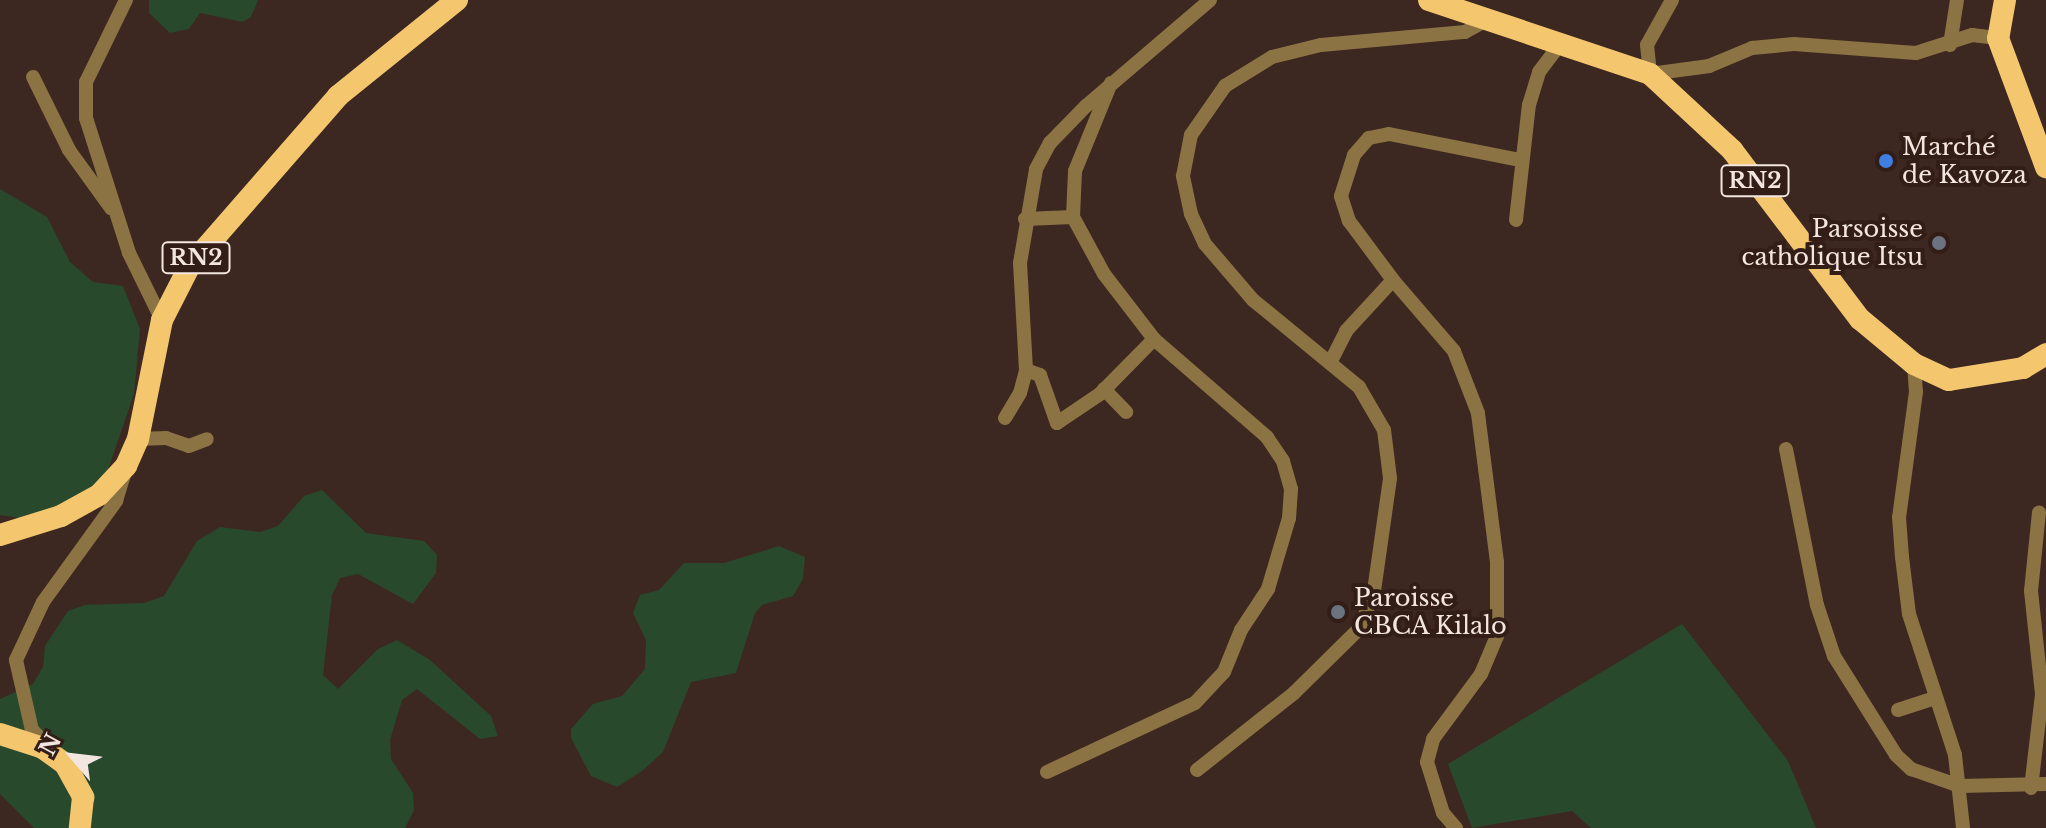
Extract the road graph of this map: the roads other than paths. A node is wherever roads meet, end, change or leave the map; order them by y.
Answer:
1 (126, 0) edge
2 (457, 0) edge
3 (1210, 0) edge
4 (1429, 0) edge
5 (1672, 0) edge
6 (1957, 0) edge
7 (2005, 0) edge
8 (1461, 5) edge
9 (1487, 20) junction
10 (1998, 38) junction
11 (1559, 45) junction
12 (1950, 45) junction
13 (1650, 74) junction
14 (33, 77) dead end
15 (1111, 83) junction
16 (1520, 160) junction
17 (2046, 167) edge
18 (114, 211) junction
19 (1073, 217) junction
20 (1025, 219) junction
21 (1516, 220) dead end
22 (1393, 280) junction
23 (162, 320) junction
24 (1154, 339) junction
25 (2046, 354) edge
26 (1331, 361) junction
27 (1914, 364) junction
28 (1026, 370) junction
29 (1104, 389) junction
30 (1126, 412) dead end
31 (1005, 418) dead end
32 (138, 439) junction
33 (207, 439) dead end
34 (1786, 449) dead end
35 (126, 466) junction
36 (2039, 512) dead end
37 (0, 535) edge
38 (1934, 698) junction
39 (1898, 710) dead end
40 (0, 734) edge
41 (65, 764) junction
42 (1197, 770) dead end
43 (1047, 772) dead end
44 (2046, 784) edge
45 (1960, 786) junction
46 (2031, 788) junction
47 (80, 828) edge
48 (1456, 828) edge
49 (1963, 828) edge

1 - 18 street
2 - 23 highway, RN2
3 - 15 street
4 - 8 highway, RN2
5 - 13 street
6 - 12 street
7 - 10 highway
8 - 9 highway, RN2
9 - 11 highway, RN2
9 - 26 street
10 - 12 street
10 - 17 highway
11 - 13 highway, RN2
11 - 16 street
12 - 13 street
13 - 27 highway, RN2
14 - 18 street
15 - 19 street
15 - 20 street
16 - 21 street
16 - 22 street
18 - 23 street
19 - 20 street
19 - 24 street
20 - 28 street
22 - 26 street
22 - 48 street
23 - 32 highway, RN2
24 - 29 street
24 - 43 street
25 - 27 highway, RN2
26 - 42 street
27 - 38 street
28 - 29 street
28 - 31 street
29 - 30 street
32 - 33 street
32 - 35 highway, RN2
34 - 45 street
35 - 37 highway, RN2
35 - 41 street
36 - 46 street
38 - 39 street
38 - 45 street
40 - 41 highway
41 - 47 highway
44 - 46 street
45 - 46 street
45 - 49 street

